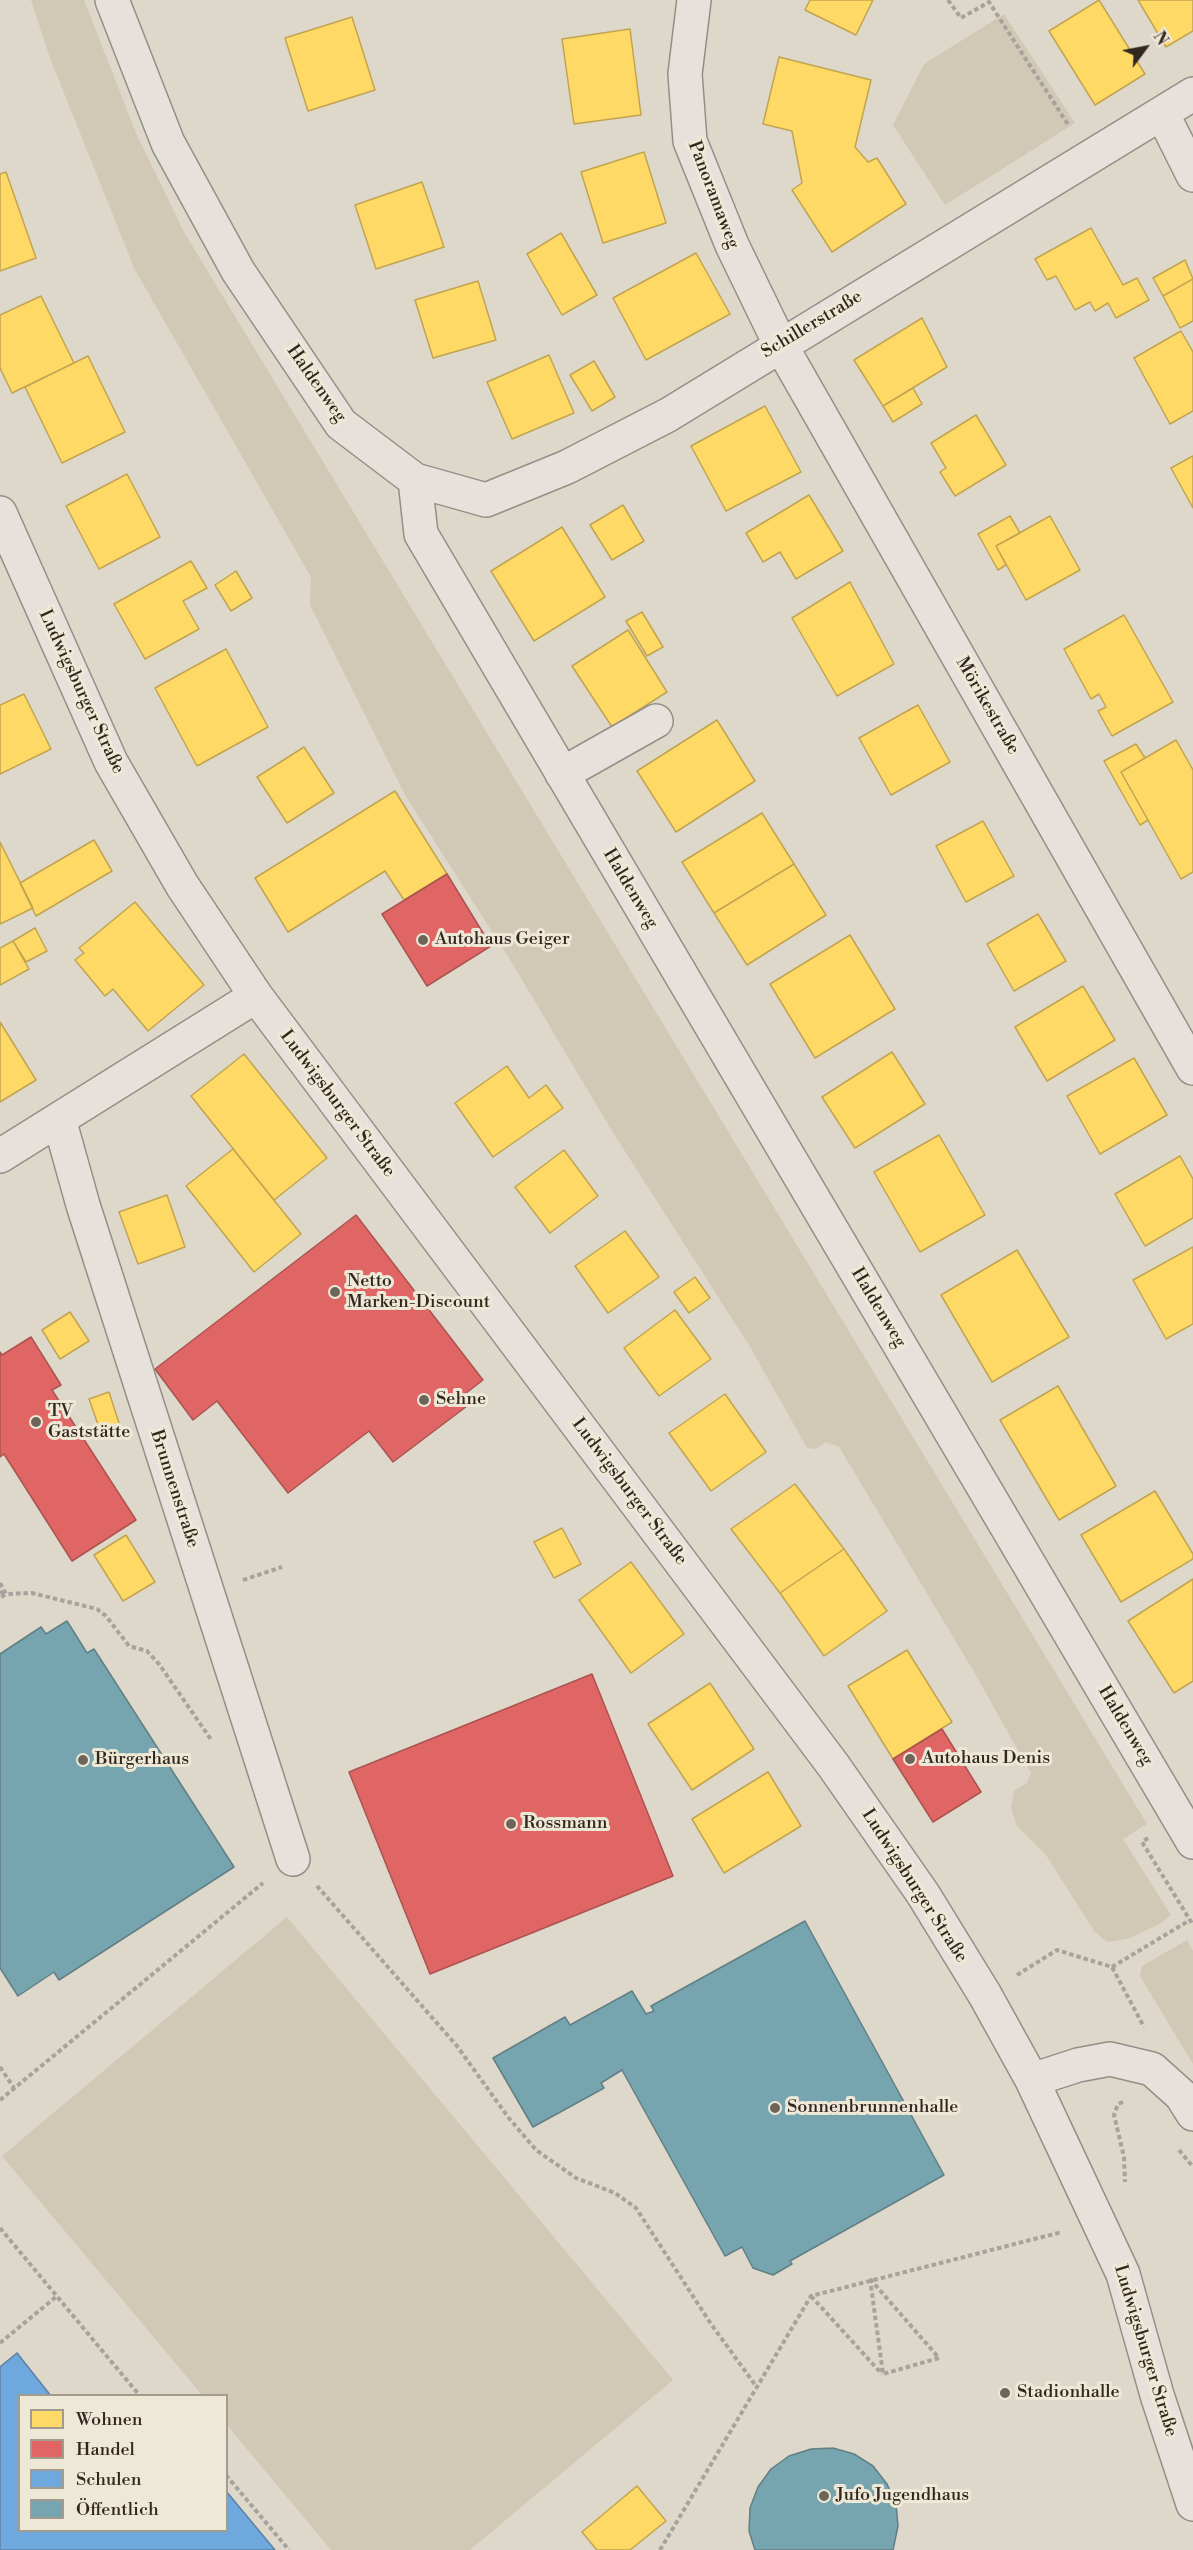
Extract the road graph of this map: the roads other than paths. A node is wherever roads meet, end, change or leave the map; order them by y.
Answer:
1 (112, 0) edge
2 (694, 0) edge
3 (1193, 94) edge
4 (1162, 113) junction
5 (1193, 175) edge
6 (780, 344) junction
7 (415, 480) junction
8 (0, 513) edge
9 (656, 721) dead end
10 (562, 774) junction
11 (256, 996) junction
12 (1193, 1068) edge
13 (59, 1119) junction
14 (0, 1156) edge
15 (1193, 1842) edge
16 (293, 1859) road end
17 (1032, 2080) junction
18 (1193, 2114) edge
19 (1193, 2504) edge

1 - 7 street, Haldenweg
2 - 6 street, Panoramaweg
3 - 4 street, Schillerstraße
4 - 5 street
4 - 6 street, Schillerstraße
6 - 7 street, Schillerstraße
6 - 12 street, Mörikestraße
7 - 10 street, Haldenweg
8 - 11 street, Ludwigsburger Straße
9 - 10 street
10 - 15 street, Haldenweg
11 - 13 street
11 - 17 street, Ludwigsburger Straße
13 - 14 street
13 - 16 street, Brunnenstraße
17 - 18 street
17 - 19 street, Ludwigsburger Straße

